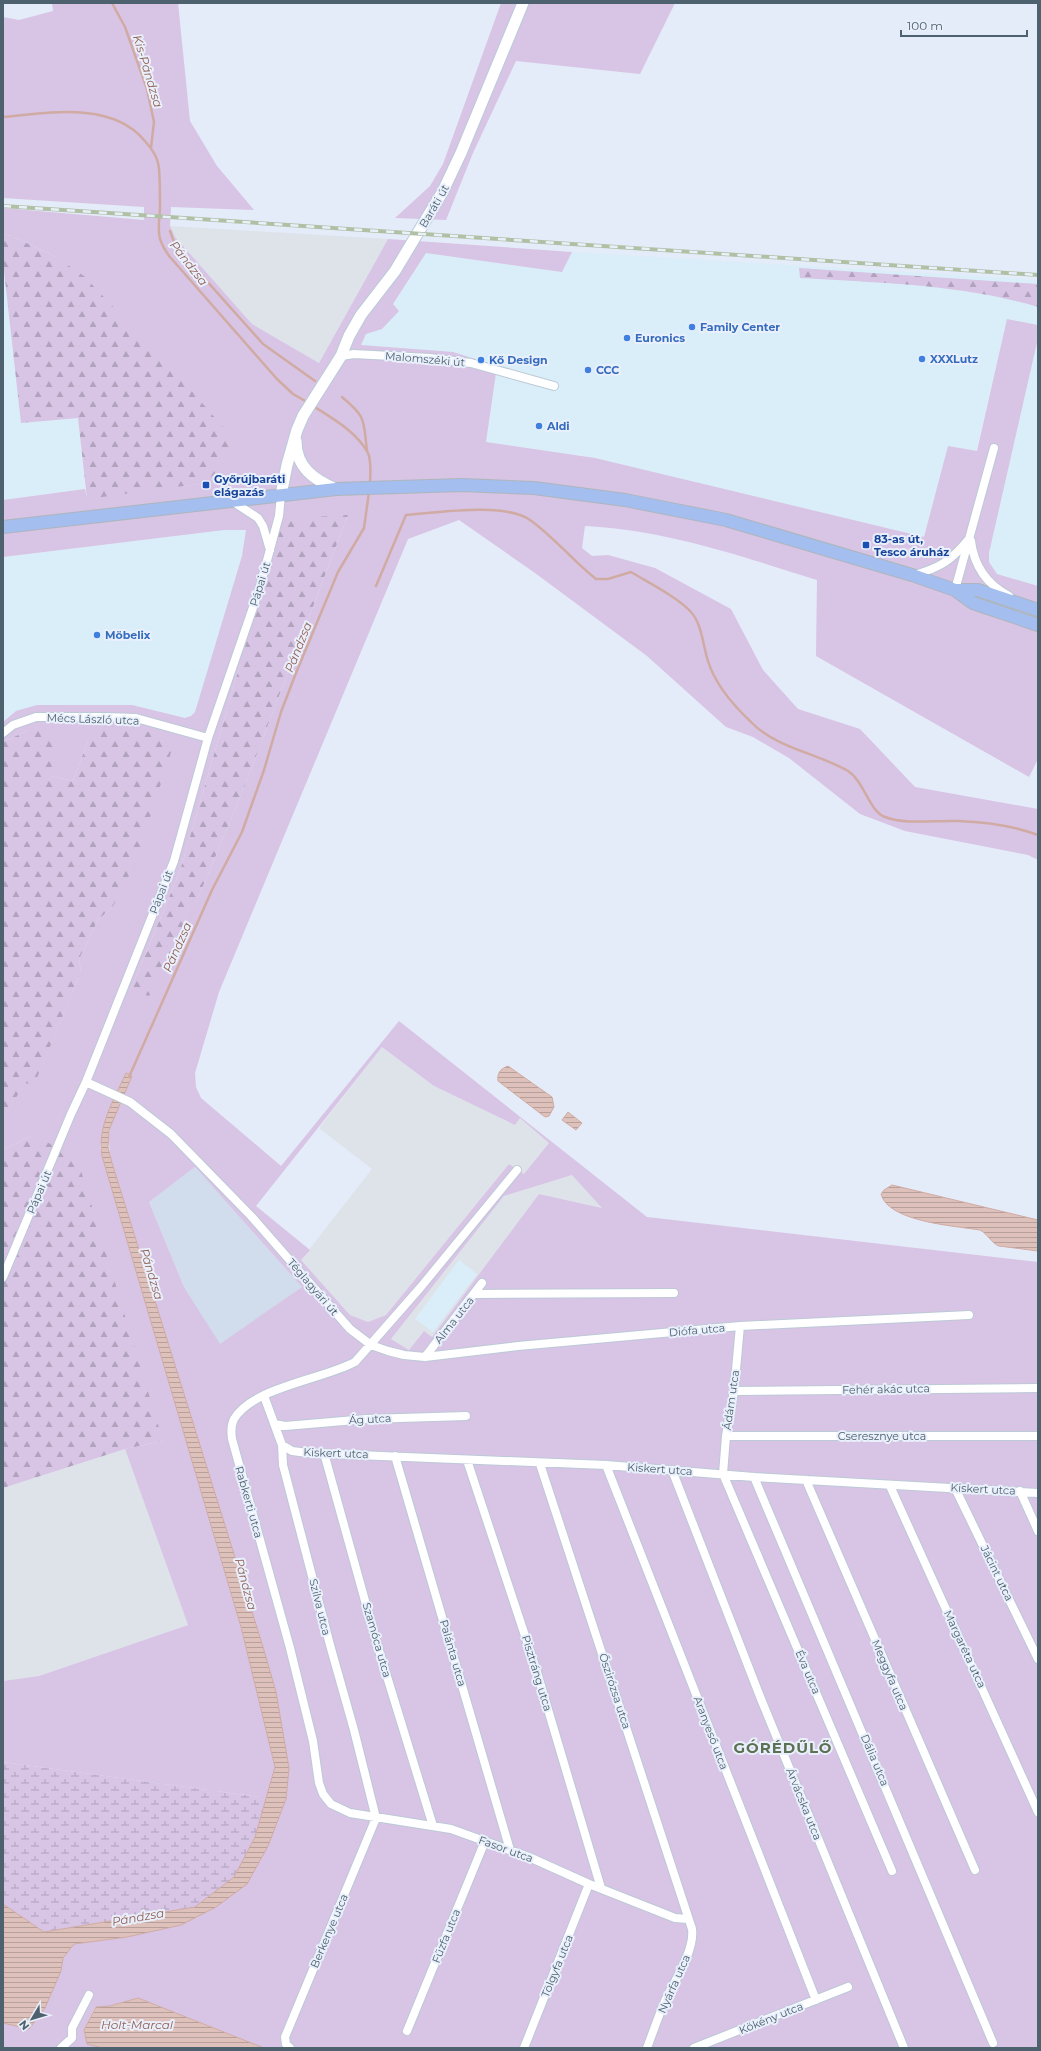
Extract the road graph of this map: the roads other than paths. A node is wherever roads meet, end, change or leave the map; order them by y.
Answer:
1 (523, 3) edge
2 (341, 356) junction
3 (554, 386) dead end
4 (297, 430) junction
5 (994, 448) dead end
6 (339, 489) junction
7 (281, 494) junction
8 (232, 501) junction
9 (3, 527) edge
10 (971, 536) junction
11 (270, 550) junction
12 (912, 575) junction
13 (955, 590) junction
14 (1035, 609) edge
15 (1038, 624) edge
16 (3, 733) edge
17 (208, 738) junction
18 (86, 1082) junction
19 (517, 1170) dead end
20 (3, 1277) edge
21 (482, 1283) dead end
22 (674, 1293) dead end
23 (474, 1294) junction
24 (969, 1315) dead end
25 (740, 1326) junction
26 (371, 1345) junction
27 (425, 1357) junction
28 (1038, 1388) edge
29 (734, 1391) junction
30 (264, 1396) junction
31 (466, 1416) dead end
32 (275, 1424) junction
33 (726, 1436) junction
34 (1038, 1436) edge
35 (282, 1446) junction
36 (324, 1453) junction
37 (396, 1456) junction
38 (467, 1460) junction
39 (540, 1464) junction
40 (606, 1465) junction
41 (672, 1470) junction
42 (723, 1474) junction
43 (754, 1477) junction
44 (806, 1480) junction
45 (890, 1486) junction
46 (955, 1488) junction
47 (1020, 1491) junction
48 (1038, 1493) edge
49 (1038, 1531) edge
50 (1038, 1659) edge
51 (323, 1794) joint
52 (1038, 1812) edge
53 (376, 1818) junction
54 (433, 1826) junction
55 (485, 1841) junction
56 (510, 1850) junction
57 (975, 1870) dead end
58 (892, 1871) dead end
59 (589, 1884) junction
60 (601, 1888) junction
61 (688, 1919) junction
62 (848, 1987) dead end
63 (89, 1995) dead end
64 (816, 2000) junction
65 (407, 2031) dead end
66 (72, 2038) junction
67 (993, 2043) dead end
68 (288, 2046) edge
69 (61, 2048) edge
70 (72, 2048) edge
71 (524, 2048) edge
72 (647, 2048) edge
73 (694, 2048) edge
74 (904, 2048) edge

1 - 2 street, Baráti út
2 - 3 street, Malomszéki út
2 - 4 street, Baráti út
4 - 6 street
4 - 7 street
5 - 10 street
6 - 7 main road
6 - 12 main road
7 - 8 main road
7 - 11 street, Pápai út
8 - 9 main road
8 - 11 street
10 - 12 street
10 - 13 street
10 - 14 street
11 - 17 street, Pápai út
12 - 13 main road
13 - 14 main road
13 - 15 main road
16 - 17 street, Mécs László utca
17 - 18 street, Pápai út
18 - 20 street, Pápai út
18 - 26 street, Téglagyári út
19 - 26 street
21 - 23 street, Alma utca
22 - 23 street
23 - 27 street, Alma utca
24 - 25 street, Diófa utca
25 - 27 street, Diófa utca
25 - 29 street, Ádám utca
26 - 27 street
26 - 30 street, Rabkerti utca
28 - 29 street, Fehér akác utca
29 - 33 street, Ádám utca
30 - 32 street, Szilva utca
30 - 51 street, Rabkerti utca
31 - 32 street, Ág utca
32 - 35 street, Szilva utca
33 - 34 street, Cseresznye utca
33 - 42 street, Ádám utca
35 - 36 street, Kiskert utca
35 - 53 street, Szilva utca
36 - 37 street, Kiskert utca
36 - 54 street, Szamóca utca
37 - 38 street, Kiskert utca
37 - 56 street, Palánta utca
38 - 39 street, Kiskert utca
38 - 60 street, Pisztráng utca
39 - 40 street, Kiskert utca
39 - 61 street, Őszirózsa utca
40 - 41 street, Kiskert utca
40 - 64 street, Aranyeső utca
41 - 42 street, Kiskert utca
41 - 74 street, Árvácska utca
42 - 43 street, Kiskert utca
42 - 58 street, Éva utca
43 - 44 street, Kiskert utca
43 - 67 street, Dália utca
44 - 45 street, Kiskert utca
44 - 57 street, Meggyfa utca
45 - 46 street, Kiskert utca
45 - 52 street, Margaréta utca
46 - 47 street, Kiskert utca
46 - 50 street, Jácint utca
47 - 48 street, Kiskert utca
47 - 49 street
51 - 53 street, Fasor utca
53 - 54 street, Fasor utca
53 - 68 street, Berkenye utca
54 - 55 street, Fasor utca
55 - 56 street, Fasor utca
55 - 65 street, Fűzfa utca
56 - 59 street, Fasor utca
59 - 60 street, Fasor utca
59 - 71 street, Tölgyfa utca
60 - 61 street, Fasor utca
61 - 72 street, Nyárfa utca
62 - 64 street, Kökény utca
63 - 66 street
64 - 73 street, Kökény utca
66 - 69 street
66 - 70 street

